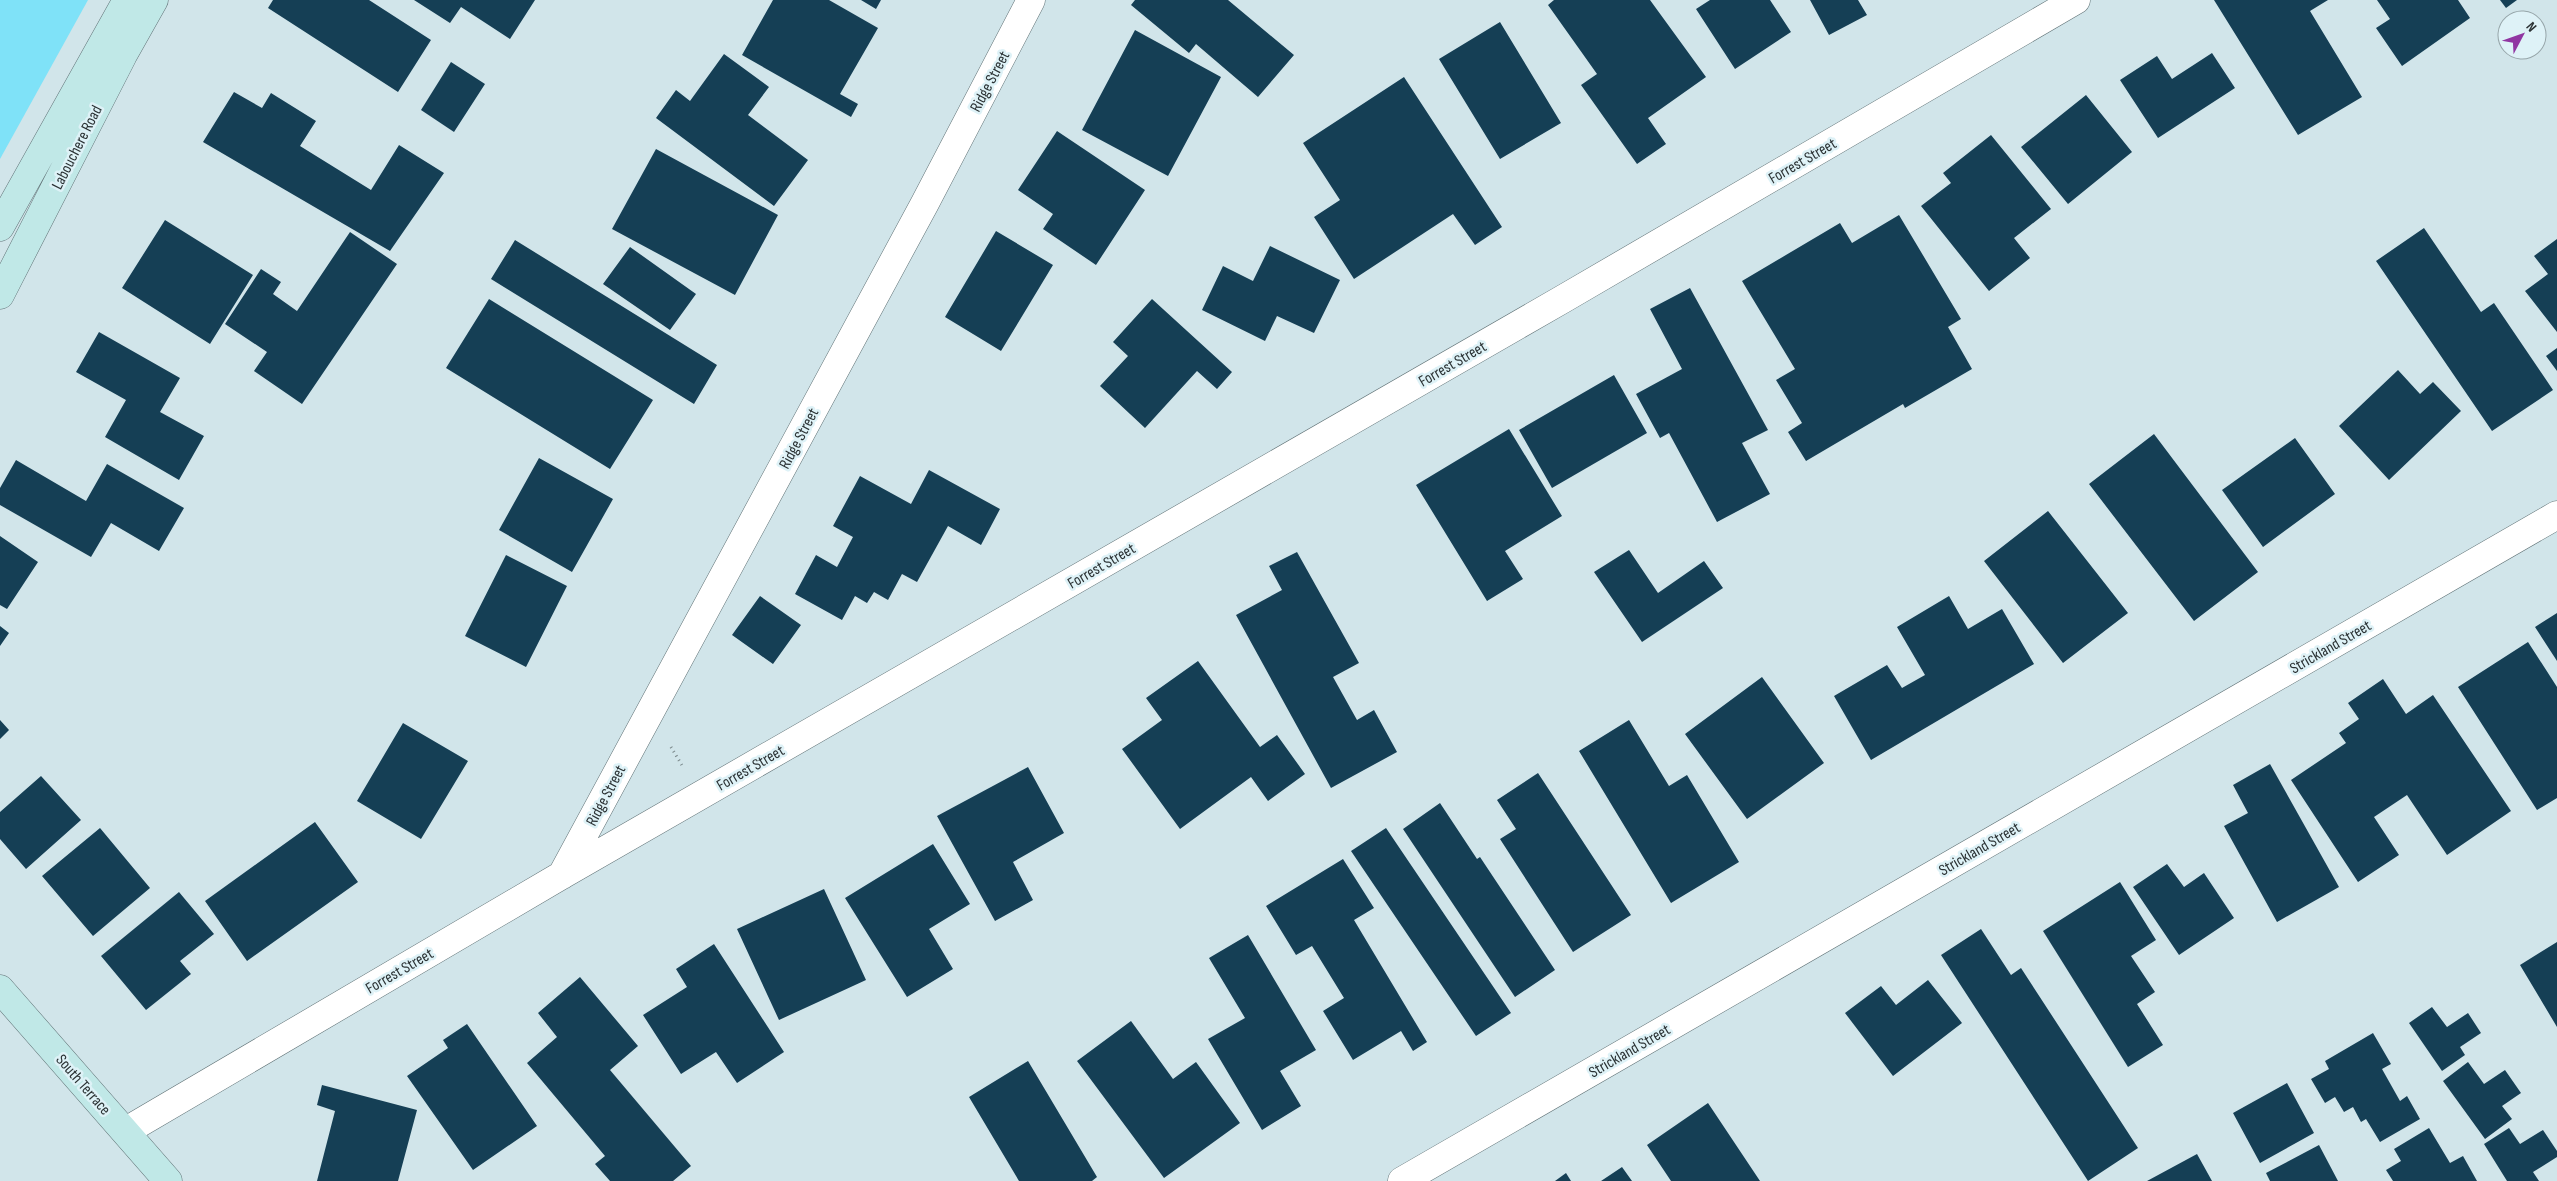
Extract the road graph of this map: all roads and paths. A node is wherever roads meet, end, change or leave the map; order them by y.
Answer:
1 (127, 0) edge
2 (154, 0) edge
3 (1031, 0) edge
4 (2076, 0) edge
5 (0, 227) edge
6 (0, 295) edge
7 (2557, 515) edge
8 (562, 875) junction
9 (0, 988) edge
10 (126, 1131) junction
11 (168, 1181) edge
12 (1402, 1181) edge

1 - 5 main road, Labouchere Road
2 - 6 main road, Labouchere Road
3 - 8 street, Ridge Street
4 - 8 street, Forrest Street
7 - 12 street, Strickland Street
8 - 10 street, Forrest Street
9 - 10 main road, South Terrace
10 - 11 main road, South Terrace

